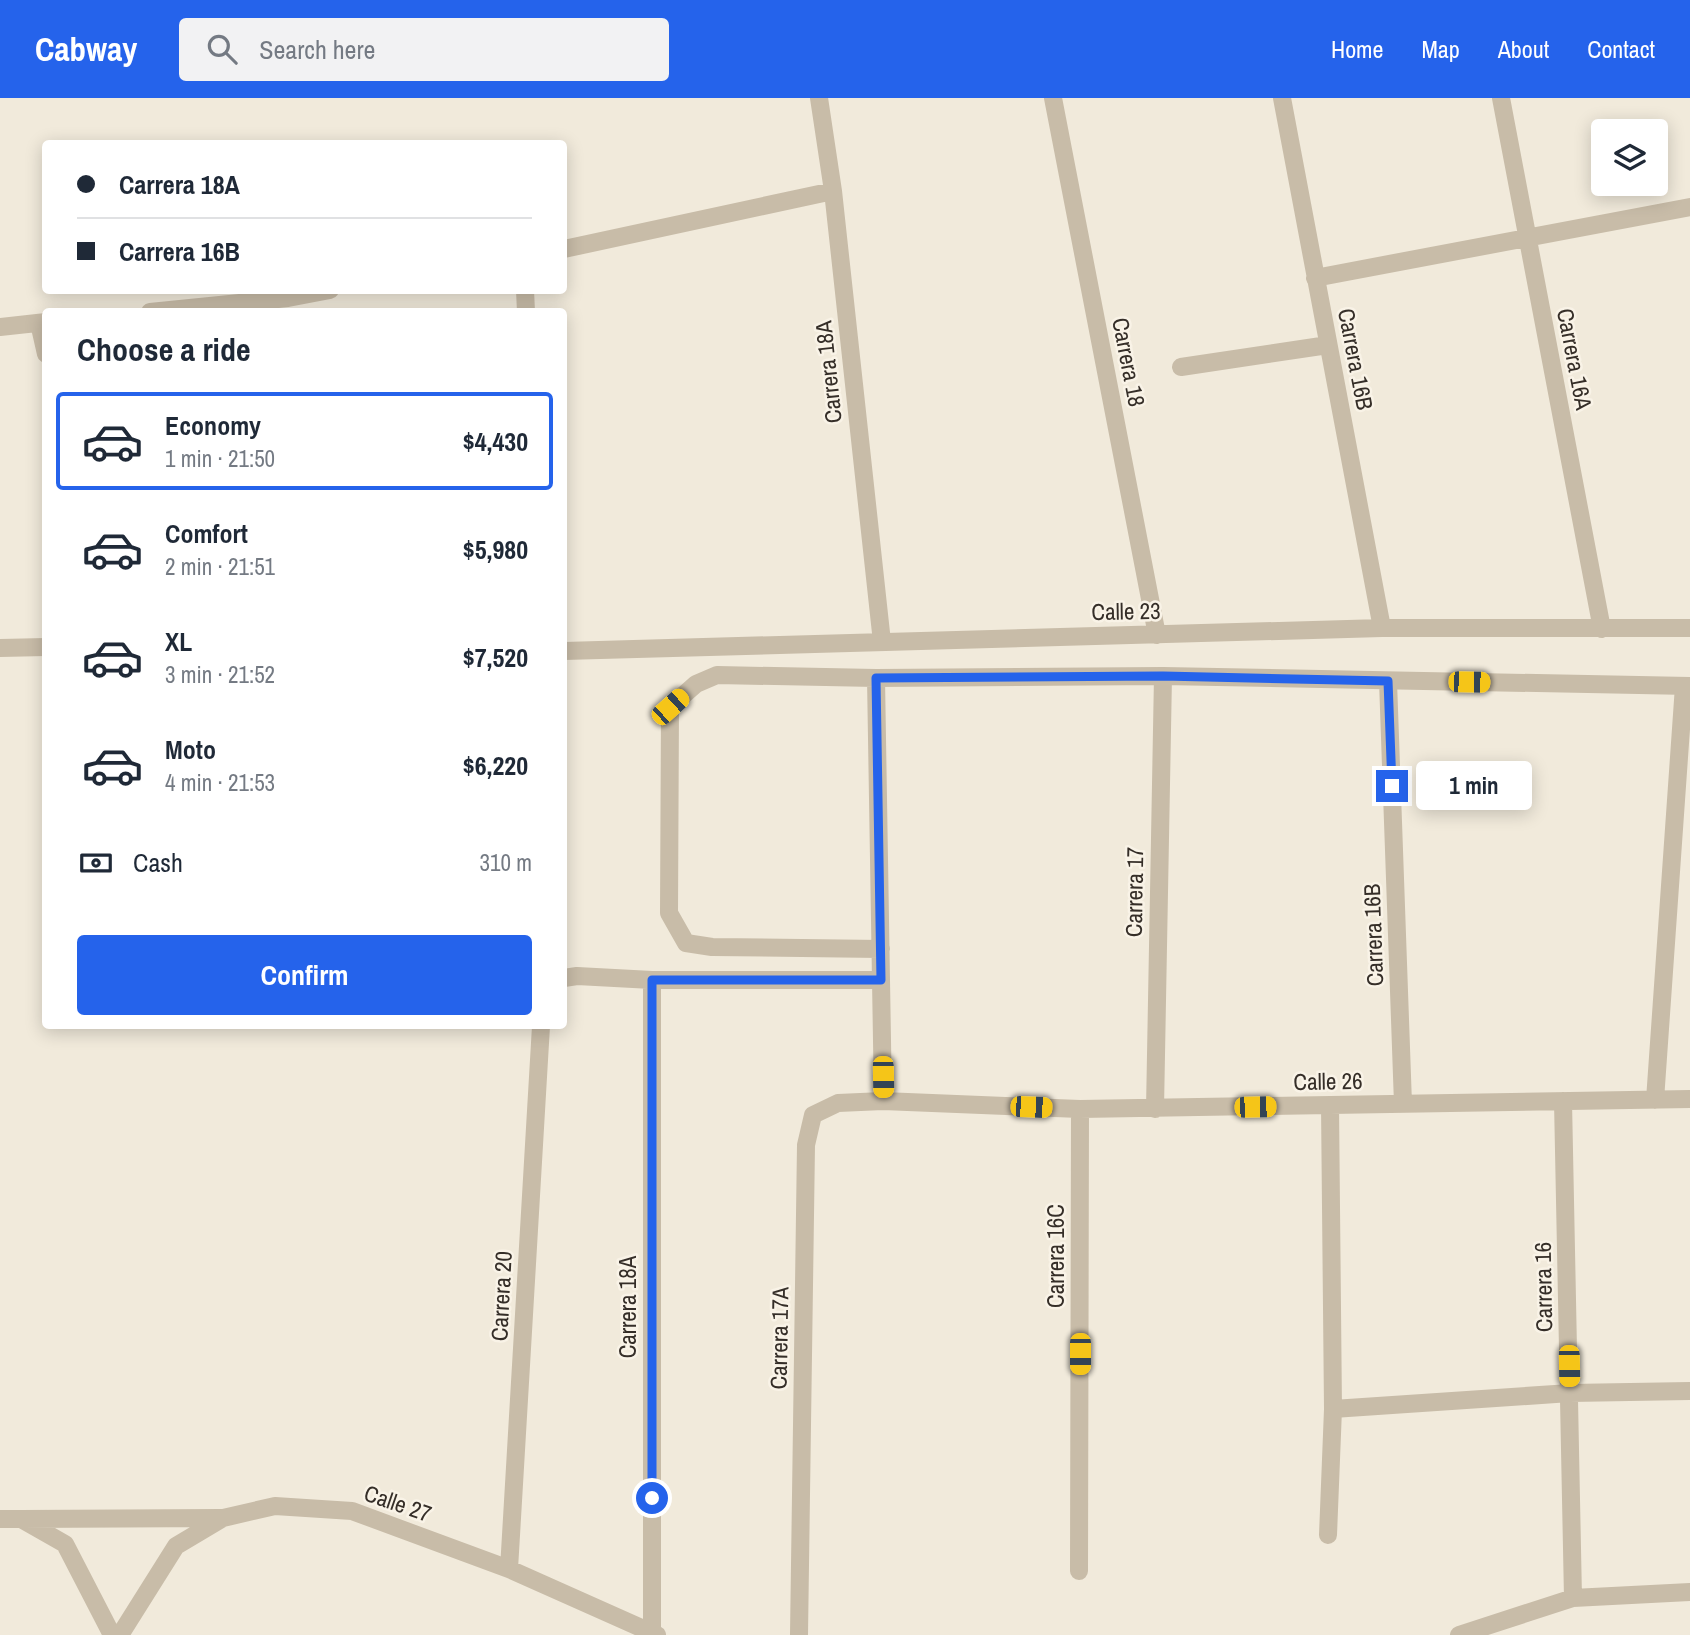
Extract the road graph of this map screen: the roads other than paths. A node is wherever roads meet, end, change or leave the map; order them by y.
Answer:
1 (819, 98) edge
2 (1053, 98) edge
3 (1282, 98) edge
4 (1501, 98) edge
5 (833, 191) junction
6 (1690, 207) edge
7 (1528, 238) junction
8 (567, 248) edge
9 (1315, 278) junction
10 (319, 294) edge
11 (290, 305) edge
12 (230, 308) edge
13 (42, 322) edge
14 (0, 327) edge
15 (1328, 345) junction
16 (1181, 367) dead end
17 (1381, 628) junction
18 (1690, 628) edge
19 (1602, 629) junction
20 (1157, 635) junction
21 (882, 642) junction
22 (42, 647) edge
23 (0, 648) edge
24 (567, 650) edge
25 (1163, 676) junction
26 (876, 678) junction
27 (1388, 681) junction
28 (1687, 686) edge
29 (881, 949) junction
30 (567, 977) edge
31 (652, 980) junction
32 (881, 980) junction
33 (541, 1029) edge
34 (1690, 1099) edge
35 (1655, 1100) junction
36 (883, 1101) junction
37 (1563, 1101) junction
38 (1403, 1104) junction
39 (1329, 1105) junction
40 (1155, 1109) junction
41 (1080, 1110) junction
42 (1690, 1391) edge
43 (1570, 1393) junction
44 (1333, 1409) junction
45 (223, 1518) junction
46 (0, 1519) edge
47 (22, 1519) junction
48 (1328, 1535) dead end
49 (509, 1569) junction
50 (1079, 1571) dead end
51 (1690, 1592) edge
52 (1573, 1598) junction
53 (654, 1634) edge
54 (112, 1635) edge
55 (120, 1635) edge
56 (799, 1635) edge
57 (1459, 1635) edge

1 - 5 street, Carrera 18A
2 - 20 street, Carrera 18
3 - 9 street, Carrera 16B
4 - 7 street, Carrera 16A
5 - 8 street
5 - 21 street, Carrera 18A
6 - 7 street
7 - 9 street
7 - 19 street, Carrera 16A
9 - 15 street, Carrera 16B
10 - 11 street
11 - 12 street
13 - 14 street
15 - 16 street
15 - 17 street, Carrera 16B
17 - 19 street, Calle 23
17 - 20 street, Calle 23
18 - 19 street, Calle 23
20 - 21 street, Calle 23
21 - 24 street, Calle 23
22 - 23 street
25 - 26 street
25 - 27 street
25 - 40 street, Carrera 17
26 - 29 street
26 - 29 street
27 - 28 street
27 - 38 street, Carrera 16B
28 - 35 street
29 - 32 street
30 - 31 street
31 - 32 street
31 - 53 street, Carrera 18A
32 - 36 street
33 - 49 street, Carrera 20
34 - 35 street, Calle 26
35 - 37 street, Calle 26
36 - 41 street, Calle 26
36 - 56 street, Carrera 17A
37 - 38 street, Calle 26
37 - 43 street, Carrera 16
38 - 39 street, Calle 26
39 - 40 street, Calle 26
39 - 44 street
40 - 41 street, Calle 26
41 - 50 street, Carrera 16C
42 - 43 street
43 - 44 street
43 - 52 street, Carrera 16
44 - 48 street
45 - 47 street
45 - 49 street, Calle 27
45 - 55 street, Calle 27
46 - 47 street
47 - 54 street
49 - 53 street, Calle 27
51 - 52 street
52 - 57 street

